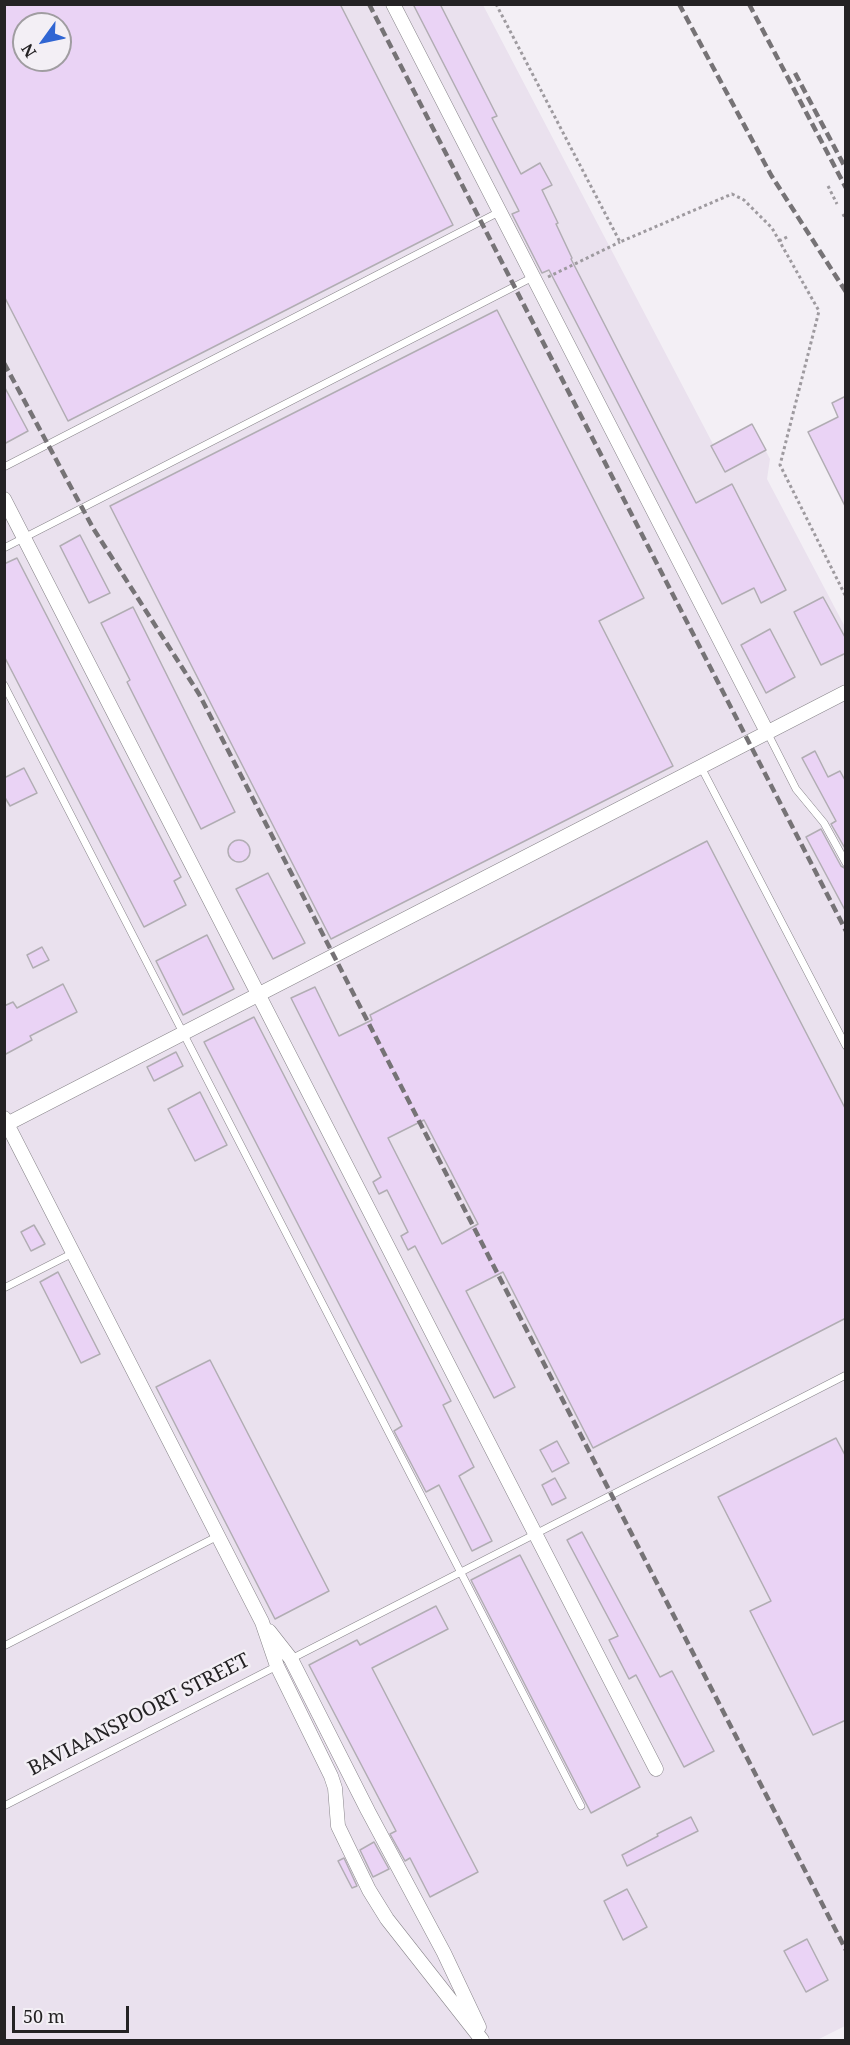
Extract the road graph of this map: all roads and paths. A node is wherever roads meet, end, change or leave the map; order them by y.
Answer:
1 (393, 4) edge
2 (496, 4) edge
3 (828, 186) dead end
4 (837, 204) dead end
5 (499, 212) junction
6 (843, 214) dead end
7 (846, 220) edge
8 (789, 236) dead end
9 (779, 241) junction
10 (620, 242) junction
11 (534, 280) junction
12 (4, 467) edge
13 (4, 499) edge
14 (24, 538) junction
15 (4, 548) edge
16 (846, 597) edge
17 (4, 685) edge
18 (846, 692) edge
19 (767, 732) junction
20 (701, 767) junction
21 (846, 863) edge
22 (260, 995) junction
23 (185, 1034) junction
24 (846, 1046) edge
25 (5, 1122) edge
26 (73, 1253) junction
27 (4, 1288) edge
28 (846, 1375) edge
29 (535, 1534) junction
30 (218, 1536) junction
31 (461, 1572) junction
32 (262, 1622) junction
33 (4, 1646) edge
34 (291, 1659) junction
35 (277, 1666) junction
36 (656, 1769) dead end
37 (4, 1806) edge
38 (581, 1806) dead end
39 (484, 2040) edge

1 - 5 street
2 - 10 path
3 - 4 path
5 - 11 street
5 - 12 lane
6 - 7 path
8 - 9 path
9 - 10 path
9 - 16 path
10 - 11 path
11 - 14 lane
11 - 19 street
13 - 14 street
14 - 15 lane
14 - 22 street
17 - 23 lane
18 - 19 street
19 - 20 street
19 - 21 lane
20 - 22 street
20 - 24 lane
22 - 23 street
22 - 29 street
23 - 25 street
23 - 31 lane
25 - 26 street
26 - 27 lane
26 - 30 street
28 - 29 lane
29 - 31 lane
29 - 36 street
30 - 32 street
30 - 33 lane
31 - 34 lane
31 - 38 lane
32 - 34 street
32 - 35 street
34 - 35 street, BAVIAANSPOORT STREET
34 - 39 street
35 - 37 lane, BAVIAANSPOORT STREET
35 - 39 street

